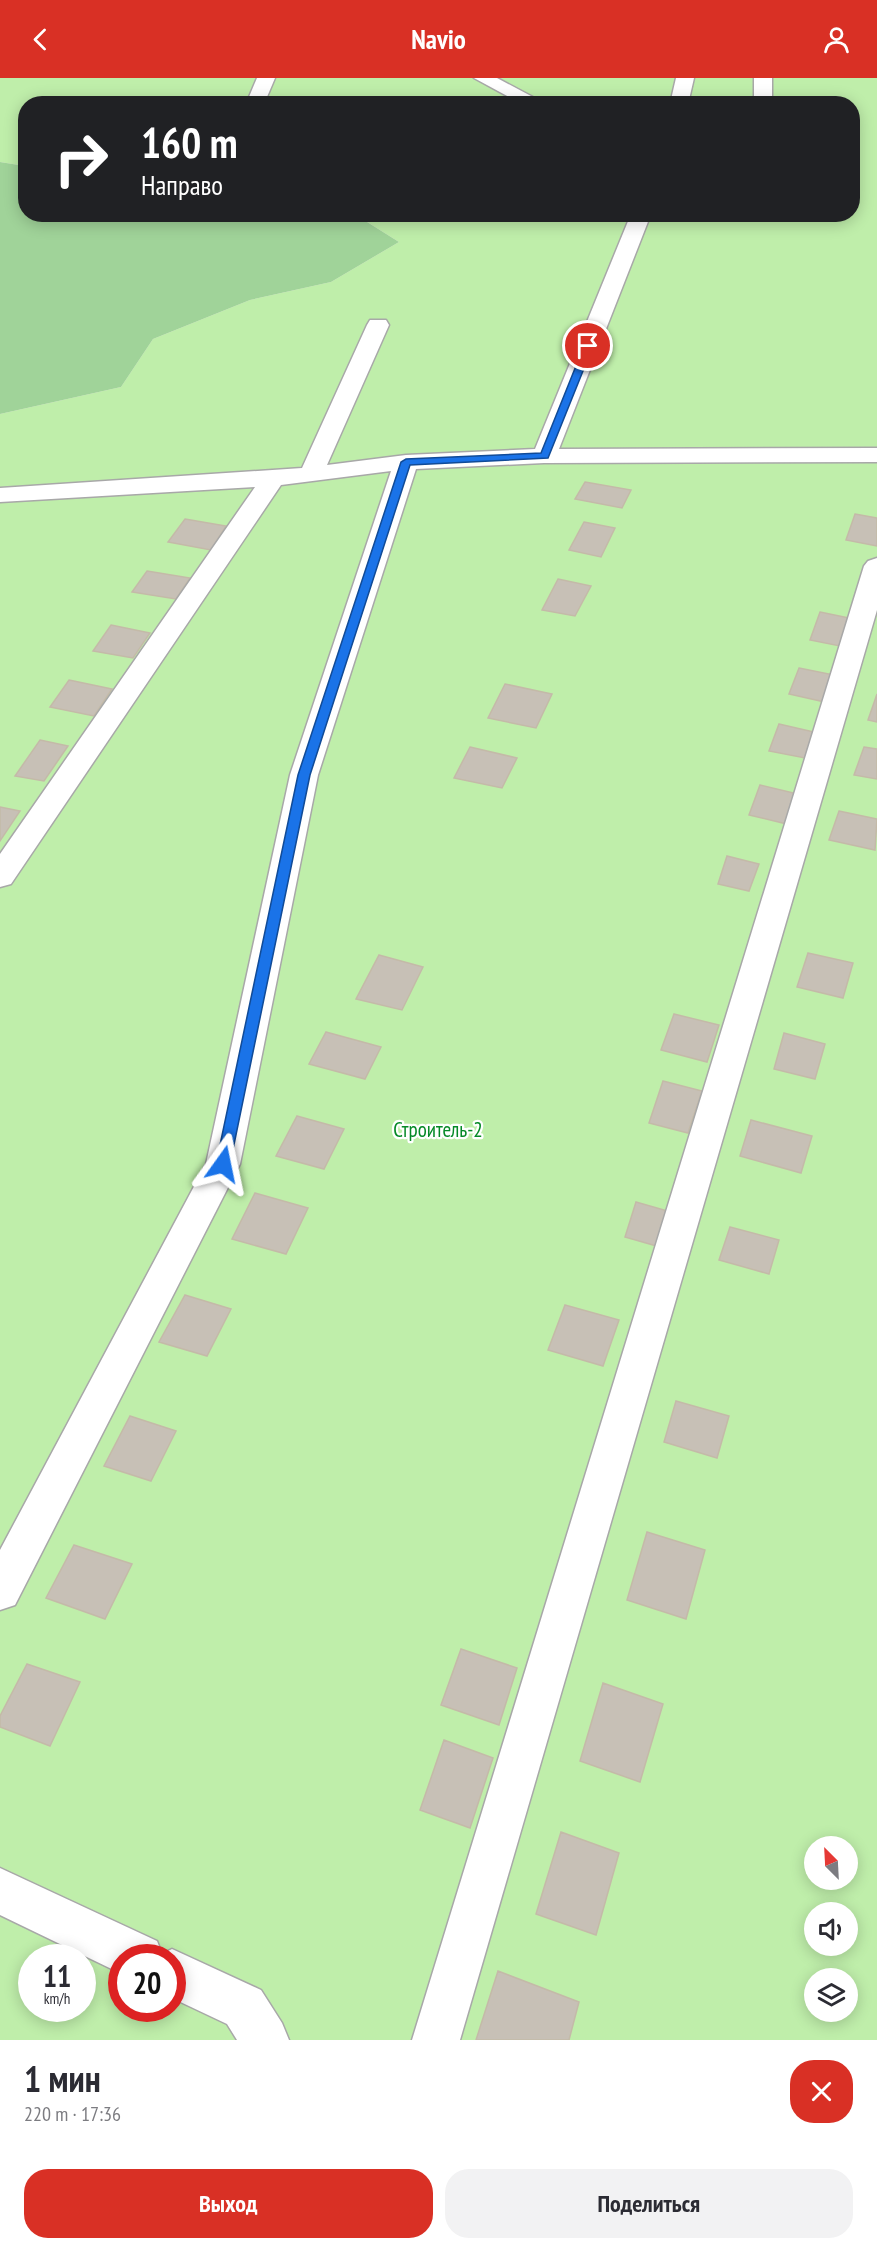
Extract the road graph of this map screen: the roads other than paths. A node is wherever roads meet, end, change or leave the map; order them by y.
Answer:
1 (266, 78) edge
2 (483, 78) edge
3 (685, 78) edge
4 (763, 78) edge
5 (258, 96) edge
6 (520, 96) edge
7 (680, 96) edge
8 (763, 96) edge
9 (638, 222) edge
10 (378, 326) dead end
11 (877, 455) edge
12 (544, 456) junction
13 (406, 462) junction
14 (311, 474) junction
15 (273, 479) junction
16 (0, 495) edge
17 (877, 566) edge
18 (0, 877) edge
19 (0, 1591) edge
20 (0, 1891) edge
21 (111, 1944) edge
22 (186, 1980) edge
23 (265, 2040) edge
24 (436, 2040) edge

1 - 5 lane
2 - 6 lane
3 - 7 lane
4 - 8 lane
9 - 12 lane
10 - 14 lane
11 - 12 lane
12 - 13 lane
13 - 14 lane
13 - 19 lane
14 - 15 lane
15 - 16 lane
15 - 18 lane
17 - 24 lane
20 - 21 lane
22 - 23 lane

